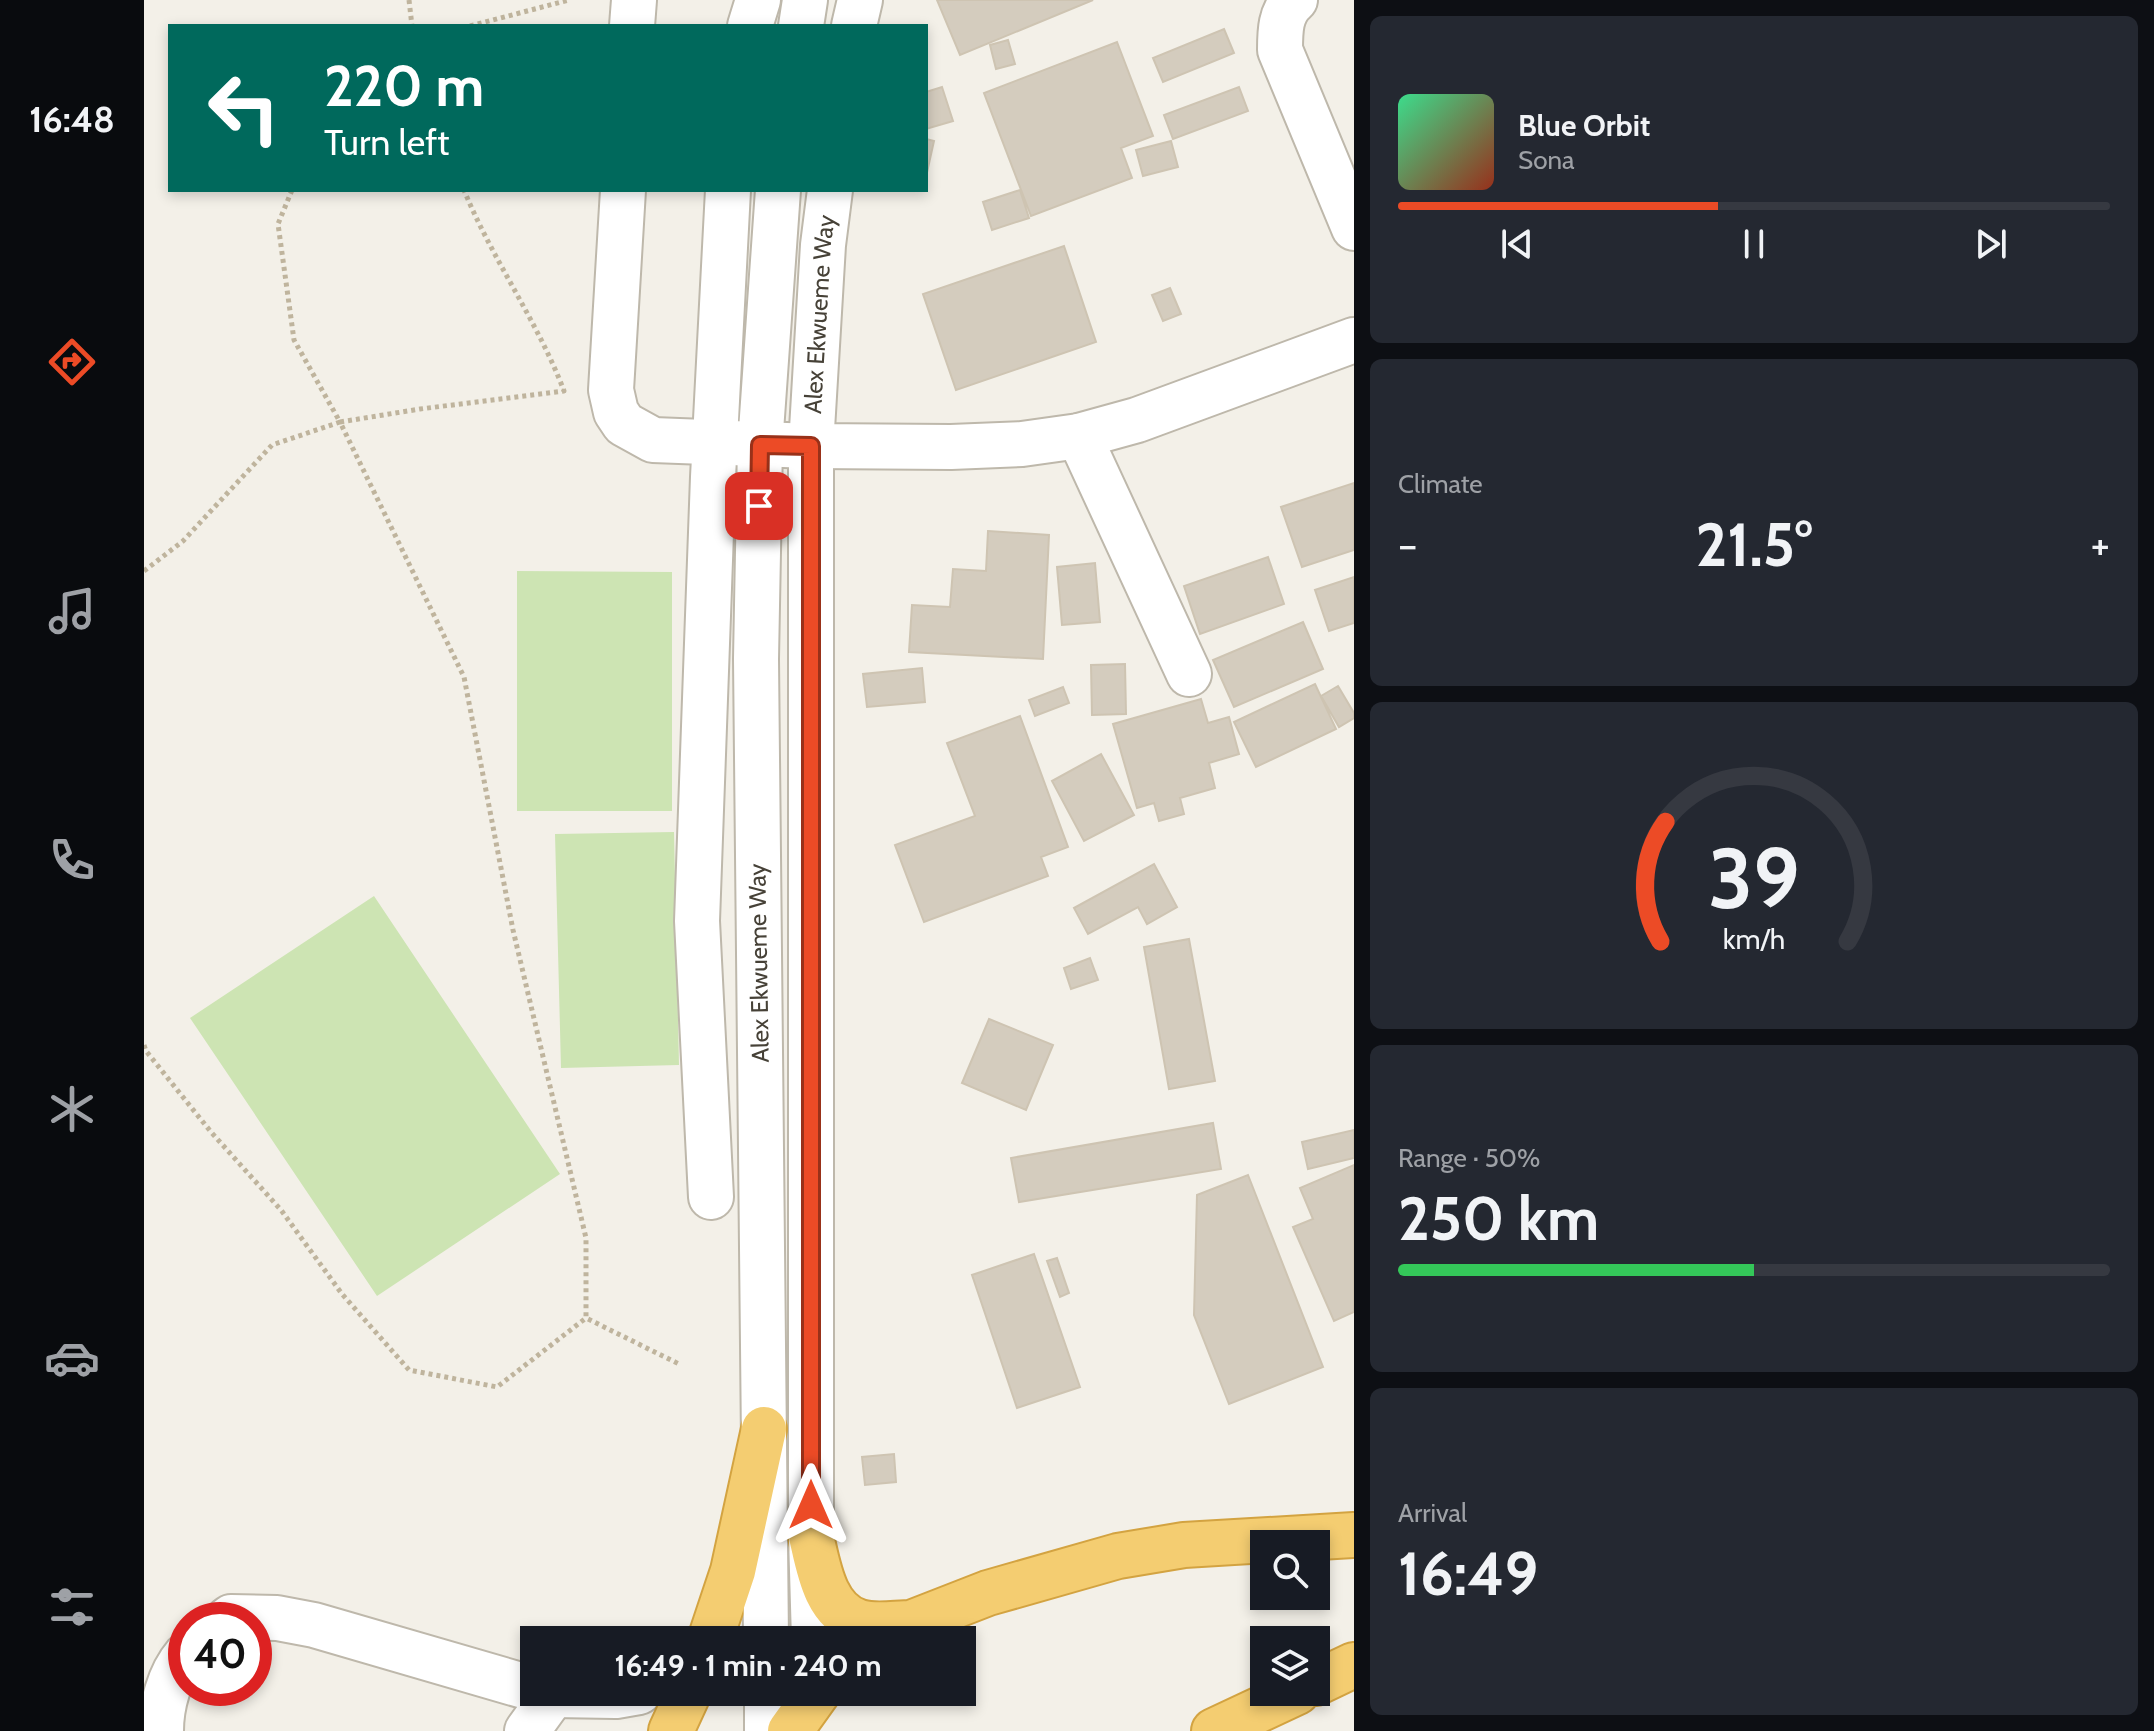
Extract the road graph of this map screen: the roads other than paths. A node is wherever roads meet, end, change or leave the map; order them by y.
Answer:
1 (634, 0) edge
2 (758, 0) edge
3 (805, 0) edge
4 (860, 0) edge
5 (1295, 0) edge
6 (632, 24) edge
7 (751, 24) edge
8 (801, 24) edge
9 (854, 24) edge
10 (623, 192) edge
11 (728, 192) edge
12 (778, 192) edge
13 (830, 192) edge
14 (1354, 228) edge
15 (1354, 340) edge
16 (1079, 436) junction
17 (714, 443) junction
18 (760, 445) junction
19 (811, 446) junction
20 (1189, 674) dead end
21 (711, 1197) dead end
22 (764, 1429) junction
23 (1354, 1535) edge
24 (811, 1536) junction
25 (272, 1618) edge
26 (715, 1626) edge
27 (766, 1626) edge
28 (814, 1626) edge
29 (876, 1626) edge
30 (909, 1626) edge
31 (1354, 1665) edge
32 (1330, 1676) edge
33 (520, 1685) edge
34 (168, 1691) edge
35 (537, 1706) edge
36 (767, 1706) edge
37 (813, 1706) edge
38 (1267, 1706) edge
39 (161, 1731) edge
40 (527, 1731) edge
41 (767, 1731) edge
42 (790, 1731) edge
43 (1214, 1731) edge

1 - 6 street
2 - 7 street
3 - 8 street
4 - 9 street
5 - 14 street
10 - 17 street
11 - 17 street
12 - 18 street, Alex Ekwueme Way
13 - 19 street, Alex Ekwueme Way
15 - 16 street
16 - 19 street
16 - 20 street
17 - 18 street
17 - 21 street
18 - 19 street
18 - 22 street, Alex Ekwueme Way
19 - 24 street, Alex Ekwueme Way
22 - 26 highway
22 - 27 street, Alex Ekwueme Way
23 - 30 highway
24 - 28 street, Alex Ekwueme Way
24 - 29 highway
25 - 33 street
31 - 32 highway
34 - 39 street
35 - 40 street
36 - 41 street
37 - 42 highway
38 - 43 highway

